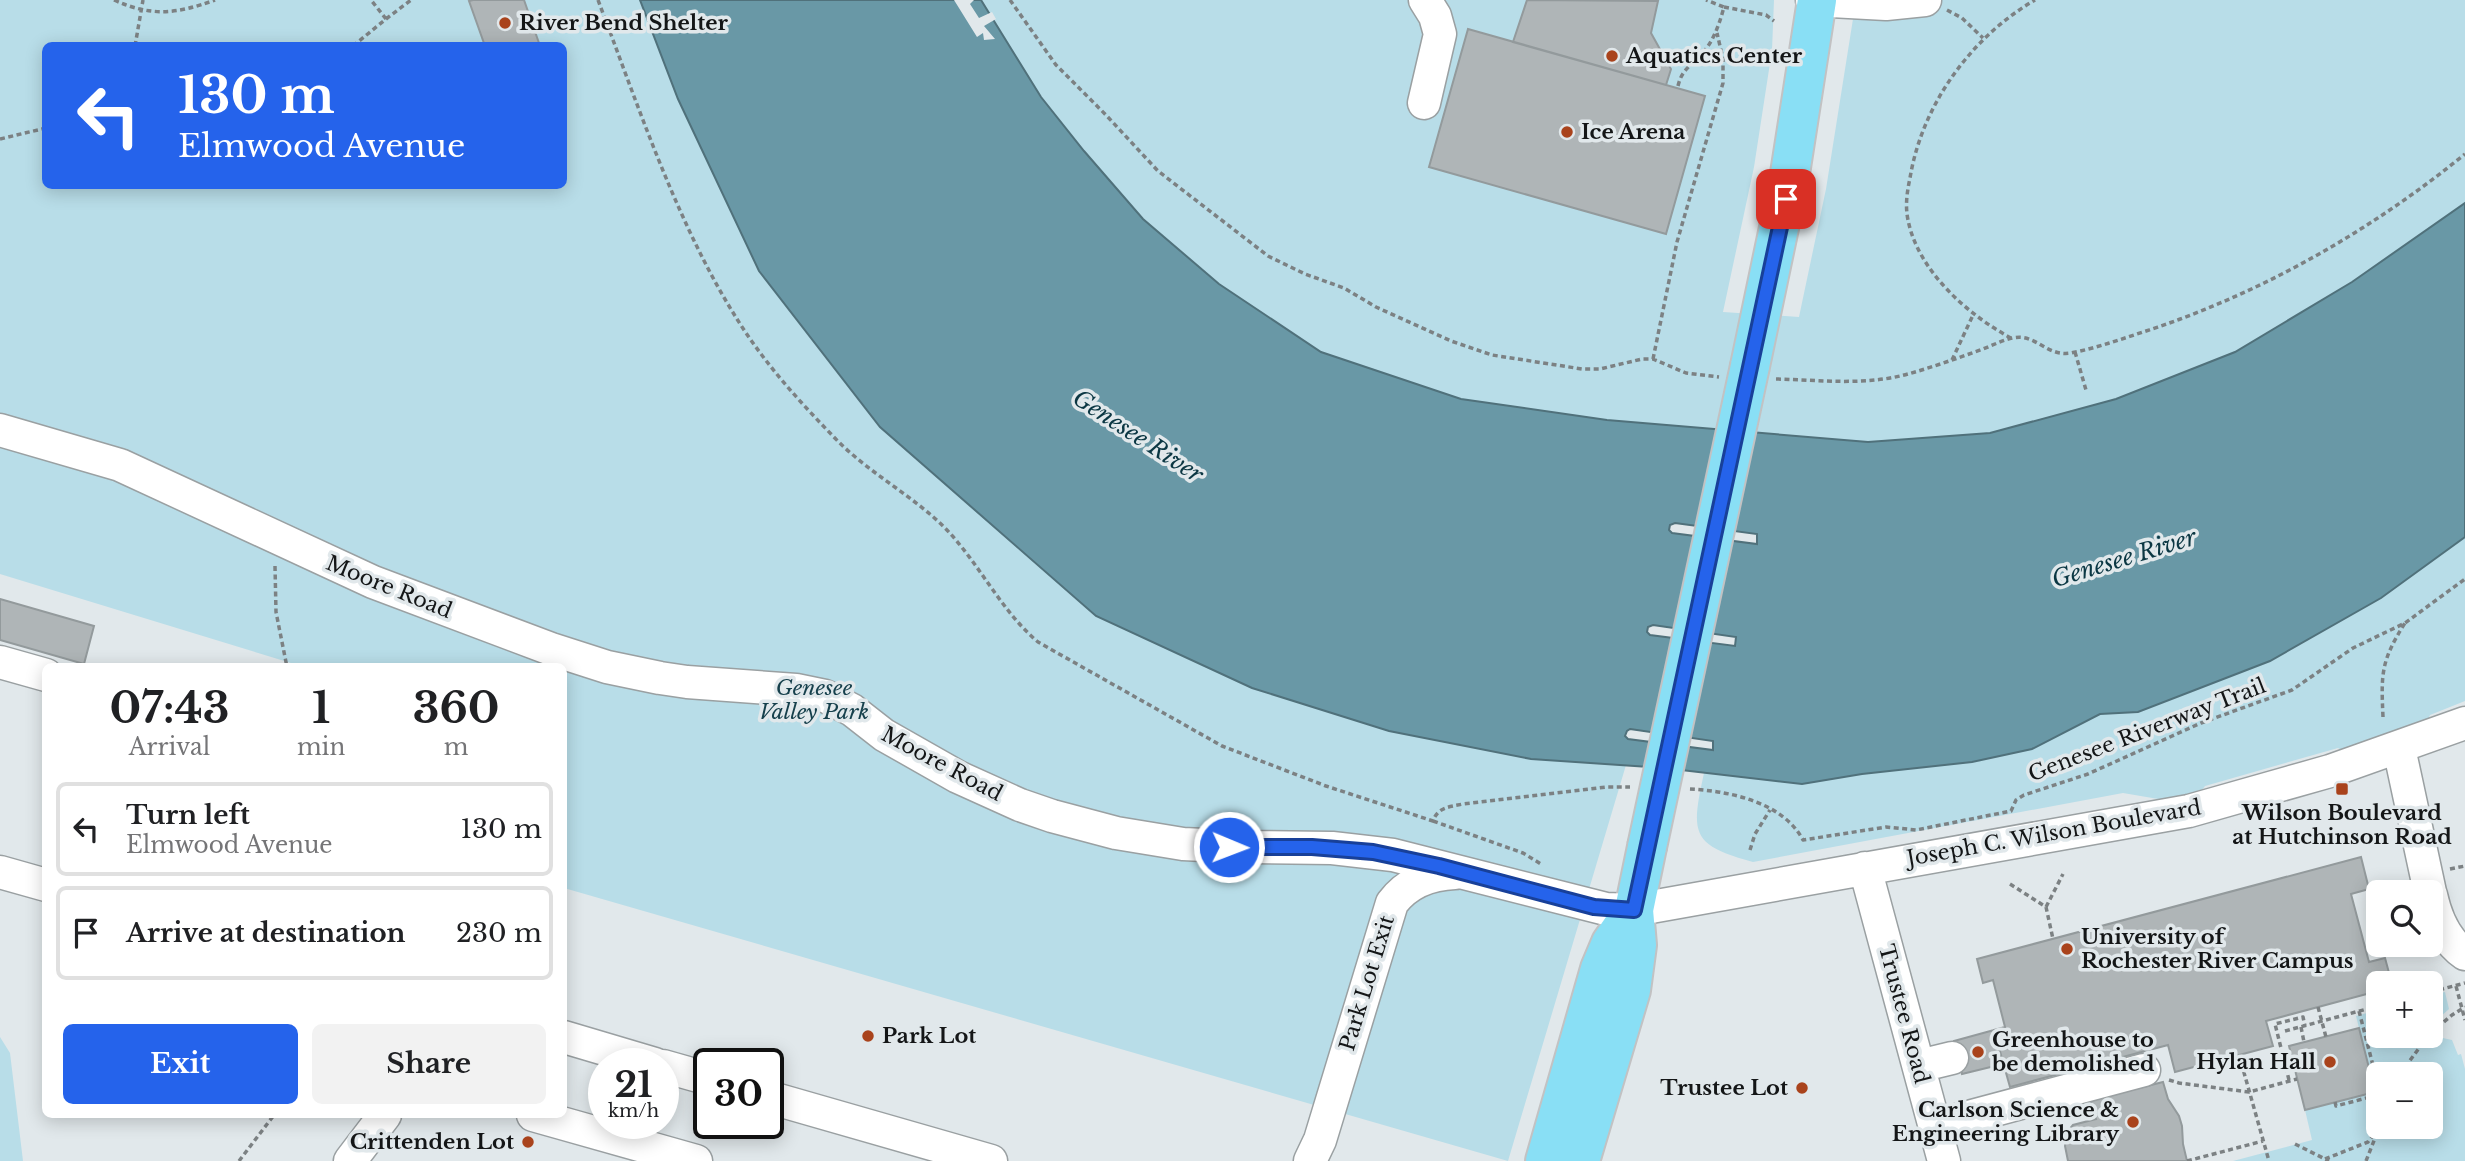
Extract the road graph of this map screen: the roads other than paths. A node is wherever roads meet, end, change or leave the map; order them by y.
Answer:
1 (1425, 0) edge
2 (1815, 0) edge
3 (1925, 0) edge
4 (1423, 103) dead end
5 (0, 430) edge
6 (0, 662) edge
7 (42, 673) edge
8 (2465, 723) edge
9 (2399, 748) junction
10 (1865, 868) junction
11 (0, 872) edge
12 (1463, 872) junction
13 (2427, 880) edge
14 (42, 884) edge
15 (1634, 910) junction
16 (2443, 929) edge
17 (2465, 954) edge
18 (567, 1038) edge
19 (601, 1048) edge
20 (1952, 1058) dead end
21 (1919, 1066) junction
22 (2144, 1070) road end
23 (784, 1102) edge
24 (383, 1118) edge
25 (544, 1118) edge
26 (1935, 1126) junction
27 (1315, 1151) edge
28 (953, 1156) edge
29 (349, 1161) edge
30 (696, 1161) edge
31 (991, 1161) edge
32 (1545, 1161) edge
33 (1580, 1161) edge
34 (1944, 1161) edge

1 - 4 street
2 - 3 street
2 - 15 main road, bridge
5 - 12 street, Moore Road
6 - 7 street
8 - 9 street, Joseph C. Wilson Boulevard
9 - 10 street, Joseph C. Wilson Boulevard
9 - 13 street
10 - 15 street, Joseph C. Wilson Boulevard
10 - 21 street, Trustee Road
11 - 14 street
12 - 15 street, Moore Road
12 - 27 street, Park Lot Exit
15 - 32 main road
15 - 33 main road
16 - 17 street
18 - 19 street
20 - 21 street
21 - 26 street, Trustee Road
22 - 26 street
23 - 28 street
24 - 29 street
25 - 30 street
26 - 34 street, Trustee Road
28 - 31 street

